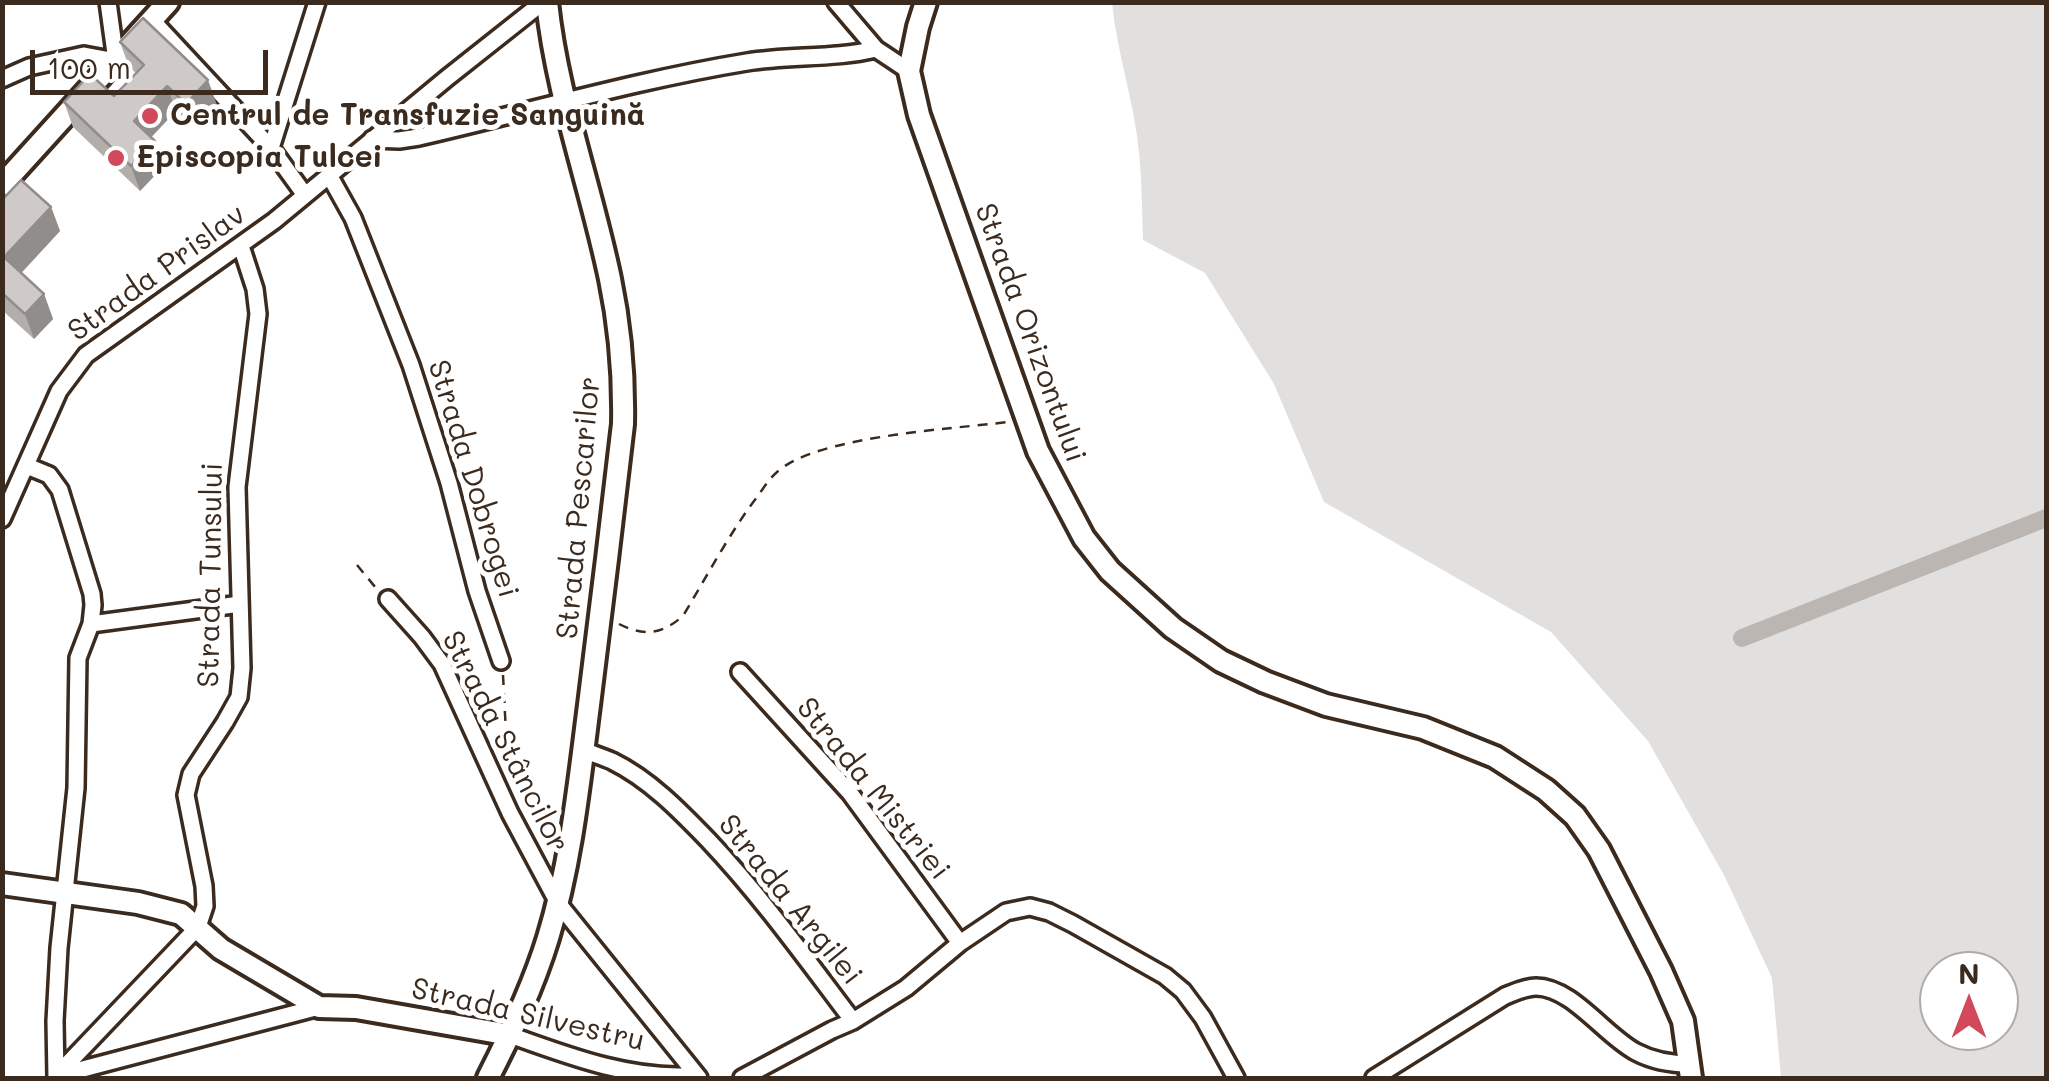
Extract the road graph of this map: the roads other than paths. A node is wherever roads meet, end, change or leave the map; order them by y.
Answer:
1 (108, 2) edge
2 (168, 2) edge
3 (317, 2) edge
4 (545, 2) edge
5 (836, 2) edge
6 (926, 2) edge
7 (152, 20) junction
8 (876, 48) junction
9 (116, 62) junction
10 (909, 72) junction
11 (2, 79) edge
12 (566, 102) junction
13 (372, 139) junction
14 (270, 148) junction
15 (328, 176) junction
16 (2, 185) edge
17 (305, 195) junction
18 (242, 246) junction
19 (26, 466) junction
20 (2, 520) edge
21 (388, 600) road end
22 (240, 604) junction
23 (90, 624) junction
24 (501, 661) road end
25 (740, 672) dead end
26 (583, 750) junction
27 (2, 884) edge
28 (65, 894) junction
29 (558, 904) junction
30 (198, 927) junction
31 (960, 943) junction
32 (319, 1007) junction
33 (853, 1022) junction
34 (510, 1035) junction
35 (1690, 1071) edge
36 (56, 1077) edge
37 (698, 1077) edge
38 (488, 1078) edge
39 (742, 1078) edge
40 (1236, 1078) edge
41 (1374, 1078) edge

1 - 9 street
2 - 7 street
3 - 14 street
4 - 12 street, Strada Pescarilor
4 - 13 street, Strada Prislav
5 - 8 street
6 - 10 street, Strada Orizontului
7 - 9 street
7 - 14 street
8 - 10 street
8 - 12 street
9 - 11 street
9 - 16 street
10 - 35 street, Strada Orizontului
12 - 13 street
12 - 26 street, Strada Pescarilor
13 - 15 street, Strada Prislav
14 - 17 street
15 - 17 street, Strada Prislav
15 - 24 street, Strada Dobrogei
17 - 18 street, Strada Prislav
18 - 19 street, Strada Prislav
18 - 22 street, Strada Tunsului
19 - 20 street, Strada Prislav
19 - 23 street
21 - 29 street, Strada Stâncilor
22 - 23 street
22 - 30 street, Strada Tunsului
23 - 28 street
25 - 31 street, Strada Mistriei
26 - 29 street, Strada Pescarilor
26 - 33 street, Strada Argilei
27 - 28 street
28 - 30 street
28 - 36 street
29 - 34 street, Strada Pescarilor
29 - 37 street, Strada Stâncilor
30 - 32 street
30 - 36 street
31 - 33 street
31 - 40 street
32 - 34 street, Strada Silvestru
32 - 36 street, Strada Silvestru
33 - 39 street
34 - 37 street, Strada Silvestru
34 - 38 street, Strada Pescarilor
35 - 41 street

